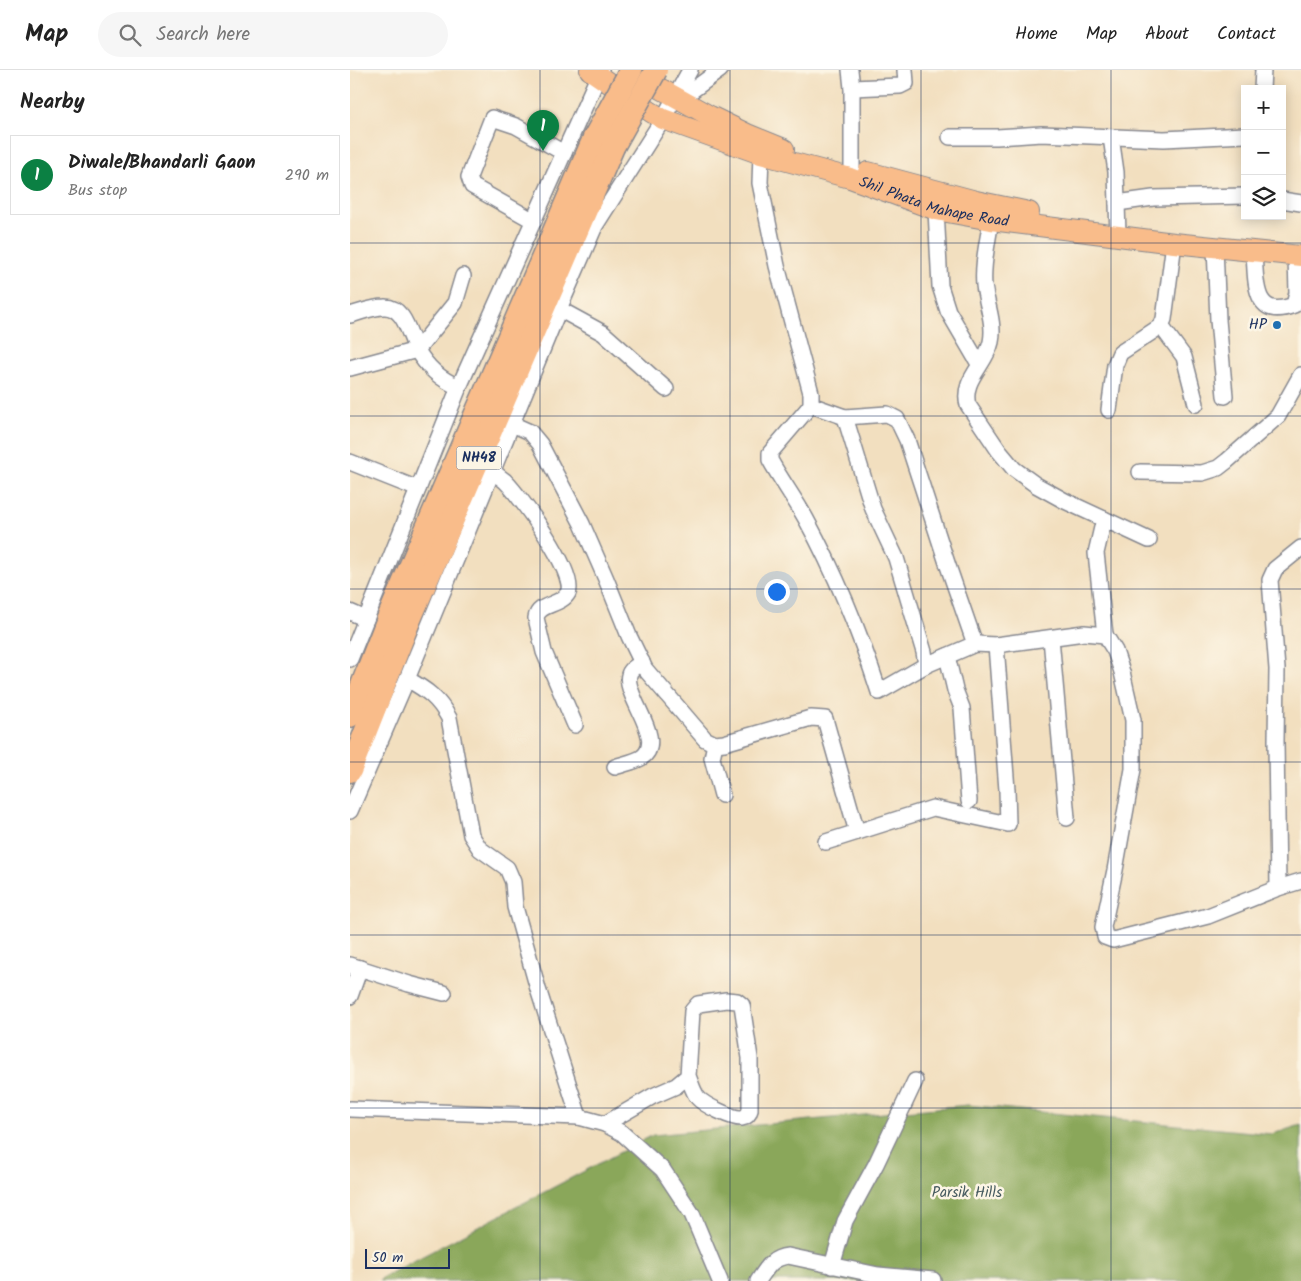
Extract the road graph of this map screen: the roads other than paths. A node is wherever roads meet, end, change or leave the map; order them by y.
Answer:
1 (630, 70) edge
2 (656, 70) edge
3 (690, 70) edge
4 (720, 70) edge
5 (850, 70) edge
6 (905, 70) edge
7 (1263, 70) edge
8 (597, 72) edge
9 (1262, 85) edge
10 (852, 88) junction
11 (677, 98) junction
12 (663, 119) junction
13 (1241, 135) edge
14 (950, 137) dead end
15 (1111, 137) junction
16 (604, 142) junction
17 (564, 153) junction
18 (761, 154) junction
19 (851, 173) junction
20 (1241, 196) edge
21 (1286, 201) edge
22 (1117, 203) junction
23 (1301, 203) edge
24 (936, 210) junction
25 (991, 220) junction
26 (534, 221) junction
27 (1118, 229) junction
28 (1174, 243) junction
29 (1215, 247) junction
30 (1254, 251) junction
31 (1299, 252) edge
32 (462, 276) dead end
33 (559, 309) junction
34 (350, 315) edge
35 (1162, 326) junction
36 (417, 350) junction
37 (979, 364) junction
38 (350, 368) edge
39 (1301, 375) edge
40 (460, 387) junction
41 (666, 389) dead end
42 (1225, 396) dead end
43 (1196, 404) dead end
44 (810, 406) junction
45 (1109, 410) dead end
46 (845, 417) junction
47 (512, 424) junction
48 (350, 462) edge
49 (493, 471) junction
50 (1140, 472) dead end
51 (418, 489) junction
52 (1104, 519) junction
53 (1149, 540) dead end
54 (1301, 548) edge
55 (350, 612) edge
56 (366, 618) junction
57 (1104, 635) junction
58 (1051, 638) junction
59 (975, 644) junction
60 (996, 645) junction
61 (947, 656) junction
62 (350, 659) edge
63 (642, 662) junction
64 (926, 665) junction
65 (407, 679) junction
66 (350, 716) edge
67 (575, 725) dead end
68 (715, 744) junction
69 (616, 767) dead end
70 (350, 771) edge
71 (722, 795) dead end
72 (969, 802) dead end
73 (350, 811) edge
74 (1066, 818) dead end
75 (858, 832) junction
76 (826, 842) dead end
77 (1301, 881) edge
78 (1278, 888) junction
79 (355, 967) edge
80 (444, 993) dead end
81 (350, 996) edge
82 (688, 1076) junction
83 (915, 1082) dead end
84 (350, 1109) edge
85 (579, 1117) junction
86 (605, 1124) junction
87 (832, 1266) junction
88 (933, 1280) edge
89 (720, 1281) edge
90 (758, 1281) edge

1 - 11 main road, Shil Phata Mahape Road
1 - 16 highway, NH48, bridge
2 - 16 highway, NH48, bridge
3 - 11 street
4 - 11 street
5 - 10 street
6 - 10 street
7 - 9 street
8 - 12 main road, Shil Phata Mahape Road
8 - 17 street
10 - 19 street
11 - 12 street
11 - 19 main road, Shil Phata Mahape Road
12 - 18 main road, Shil Phata Mahape Road
12 - 33 street
13 - 15 street
14 - 15 street
15 - 22 street
16 - 66 highway, NH48
16 - 70 highway, NH48
17 - 26 street
17 - 26 street
18 - 19 main road, Shil Phata Mahape Road
18 - 44 street
19 - 24 main road, Shil Phata Mahape Road
19 - 27 main road, Shil Phata Mahape Road
20 - 22 street
21 - 23 street
22 - 27 street
24 - 25 main road, Shil Phata Mahape Road
24 - 37 street
25 - 27 main road, Shil Phata Mahape Road
25 - 37 street
26 - 40 street
27 - 28 main road, Shil Phata Mahape Road
27 - 31 main road, Shil Phata Mahape Road
28 - 29 main road, Shil Phata Mahape Road
28 - 35 street
29 - 30 main road, Shil Phata Mahape Road
29 - 42 street
30 - 31 main road, Shil Phata Mahape Road
30 - 31 street
32 - 36 street
33 - 41 street
33 - 47 street
34 - 36 street
35 - 43 street
35 - 45 street
36 - 38 street
36 - 40 street
37 - 52 street
39 - 50 street
40 - 51 street
44 - 46 street
44 - 64 street
46 - 59 street
46 - 64 street
47 - 49 street
47 - 63 street
48 - 51 street
49 - 65 street
49 - 67 street
51 - 56 street
52 - 53 street
52 - 57 street
54 - 78 street
55 - 56 street
56 - 62 street
57 - 58 street
57 - 78 street
58 - 60 street
58 - 74 street
59 - 60 street
59 - 61 street
60 - 75 street
61 - 64 street
61 - 72 street
63 - 68 street
63 - 69 street
65 - 73 street
65 - 85 street
68 - 71 street
68 - 75 street
75 - 76 street
77 - 78 street
79 - 80 street
79 - 81 street
82 - 82 street
82 - 86 street
83 - 87 street
84 - 85 street
85 - 86 street
86 - 89 street
87 - 88 street
87 - 90 street

